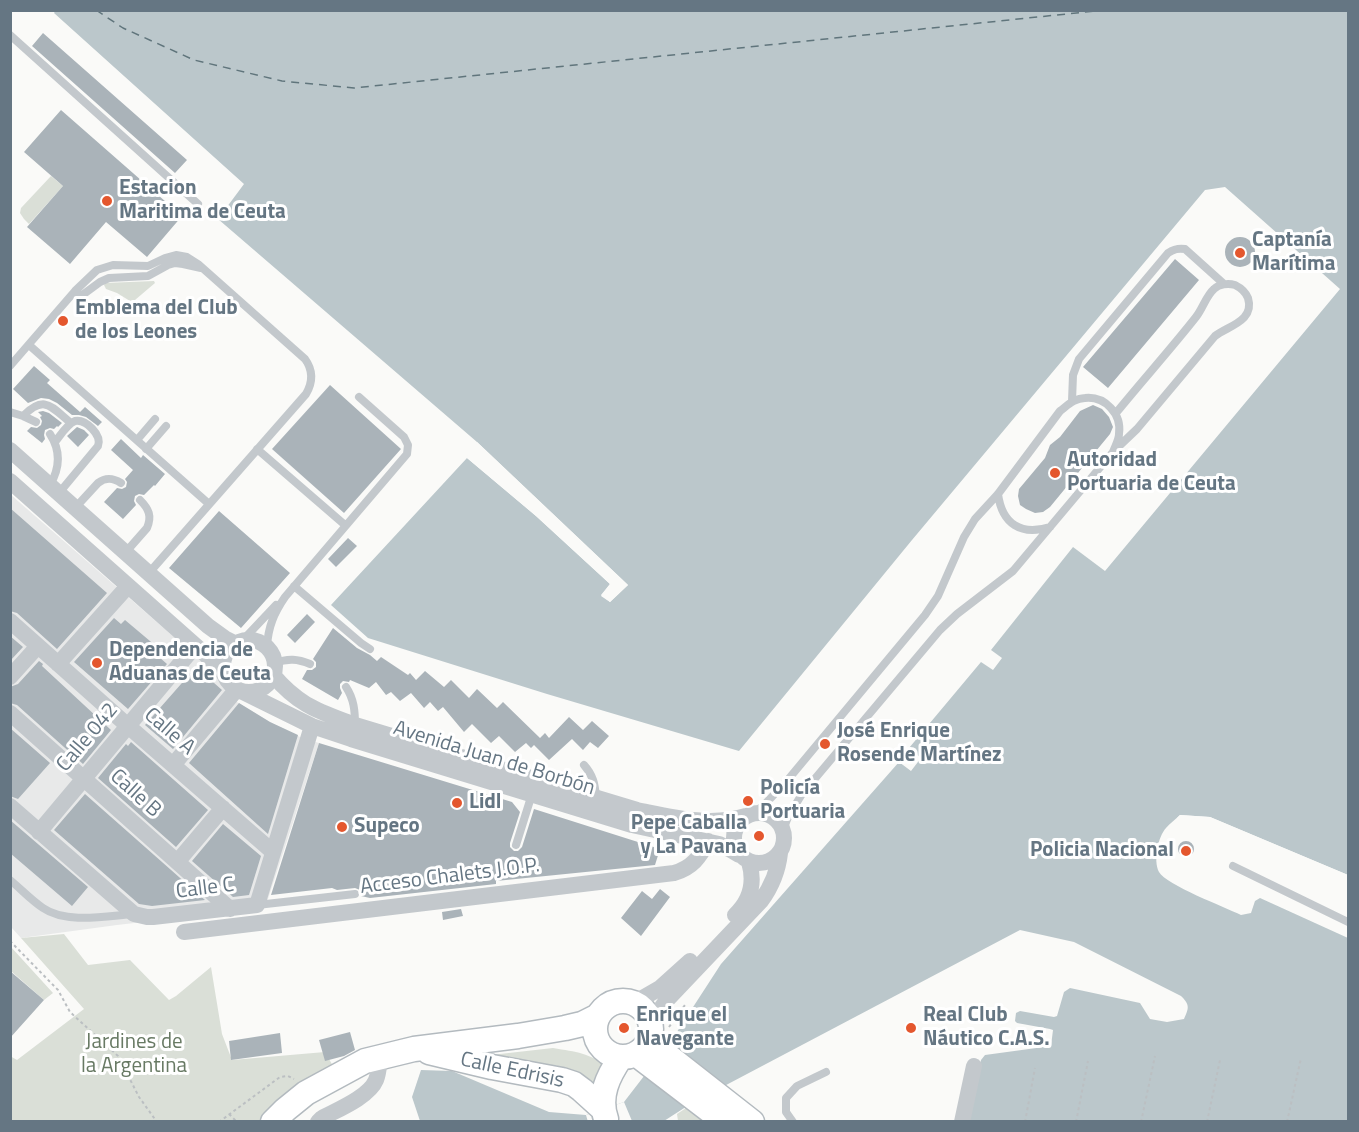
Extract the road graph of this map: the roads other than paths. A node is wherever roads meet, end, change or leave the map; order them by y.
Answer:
1 (10, 35) edge
2 (198, 204) dead end
3 (1224, 284) junction
4 (29, 345) junction
5 (10, 366) edge
6 (359, 398) dead end
7 (1072, 401) junction
8 (10, 412) edge
9 (1116, 413) junction
10 (23, 416) junction
11 (155, 419) dead end
12 (36, 422) dead end
13 (71, 423) junction
14 (166, 426) dead end
15 (137, 440) junction
16 (146, 449) junction
17 (257, 449) junction
18 (10, 450) edge
19 (1113, 452) junction
20 (11, 483) edge
21 (121, 483) dead end
22 (54, 489) junction
23 (998, 494) junction
24 (140, 500) dead end
25 (209, 504) junction
26 (75, 508) junction
27 (345, 525) junction
28 (1050, 527) junction
29 (125, 553) junction
30 (148, 574) junction
31 (128, 586) junction
32 (294, 586) junction
33 (285, 597) junction
34 (10, 621) edge
35 (239, 642) junction
36 (38, 645) junction
37 (195, 646) junction
38 (267, 647) junction
39 (370, 649) dead end
40 (58, 664) junction
41 (310, 664) dead end
42 (274, 669) junction
43 (225, 675) junction
44 (10, 677) edge
45 (346, 687) dead end
46 (239, 690) junction
47 (10, 714) edge
48 (355, 725) junction
49 (128, 726) junction
50 (312, 726) junction
51 (173, 765) junction
52 (584, 765) dead end
53 (84, 778) junction
54 (532, 794) junction
55 (596, 797) junction
56 (10, 806) edge
57 (223, 808) junction
58 (750, 815) junction
59 (783, 830) junction
60 (39, 832) junction
61 (708, 841) junction
62 (516, 845) dead end
63 (273, 852) junction
64 (780, 853) junction
65 (744, 858) junction
66 (178, 861) junction
67 (1233, 866) dead end
68 (10, 880) edge
69 (355, 894) dead end
70 (257, 905) junction
71 (230, 909) junction
72 (134, 914) junction
73 (1348, 922) edge
74 (184, 932) dead end
75 (634, 1003) junction
76 (598, 1016) junction
77 (649, 1046) junction
78 (414, 1049) junction
79 (380, 1057) junction
80 (974, 1066) dead end
81 (826, 1072) dead end
82 (719, 1110) edge
83 (605, 1115) edge
84 (273, 1122) edge
85 (318, 1122) edge
86 (752, 1122) edge
87 (793, 1122) edge
88 (962, 1122) edge

1 - 2 lane
3 - 7 lane
3 - 9 lane
3 - 19 lane
4 - 5 lane
4 - 15 lane
4 - 17 lane
6 - 27 lane
7 - 9 lane
7 - 23 lane
8 - 10 lane
9 - 19 lane
10 - 12 lane
10 - 13 lane
11 - 15 lane
13 - 22 lane
13 - 22 lane
14 - 16 lane
15 - 16 lane
16 - 25 lane
17 - 25 lane
17 - 27 lane
18 - 22 street
19 - 28 lane
20 - 31 street
21 - 26 lane
22 - 26 street
23 - 28 lane
23 - 58 lane
24 - 29 lane
25 - 30 lane
26 - 29 street
27 - 32 lane
28 - 59 lane
29 - 30 street
30 - 35 street
31 - 37 street
31 - 40 street
32 - 33 lane
32 - 39 lane
33 - 35 lane
33 - 38 lane
34 - 36 street, Calle A
35 - 38 street
35 - 43 street
36 - 40 street, Calle A
36 - 44 street
37 - 43 street
37 - 49 street, Calle 042
38 - 42 street
40 - 49 street, Calle A
41 - 42 lane
42 - 46 street
42 - 48 street, Avenida Juan de Borbón
43 - 46 street
45 - 48 lane
46 - 50 street, Avenida Juan de Borbón
46 - 51 street
47 - 53 street, Calle B
48 - 55 street, Avenida Juan de Borbón
49 - 51 street, Calle A
49 - 53 street, Calle 042
50 - 54 street, Avenida Juan de Borbón
50 - 63 street, Calle C
51 - 57 street, Calle A
52 - 55 lane
53 - 60 street, Calle 042
53 - 66 street, Calle B
54 - 61 street, Avenida Juan de Borbón
54 - 62 lane
55 - 58 street, Avenida Juan de Borbón
56 - 60 street
57 - 63 street, Calle A
57 - 66 street
58 - 59 street
58 - 65 street
59 - 64 street
60 - 72 street
61 - 65 street, Avenida Juan de Borbón
61 - 74 street, Acceso Chalets J.O.P.
63 - 70 street, Calle C
64 - 65 street
64 - 77 street
65 - 75 street
66 - 71 street, Calle B
67 - 73 lane
68 - 72 lane
69 - 70 lane
70 - 71 street, Calle C
71 - 72 street, Calle C
75 - 76 main road
75 - 77 main road
76 - 77 main road
76 - 78 main road
77 - 82 main road
77 - 83 main road, Calle Edrisis
78 - 79 main road
78 - 83 main road, Calle Edrisis
79 - 84 main road
79 - 85 street
80 - 88 street
81 - 87 lane
82 - 86 main road

